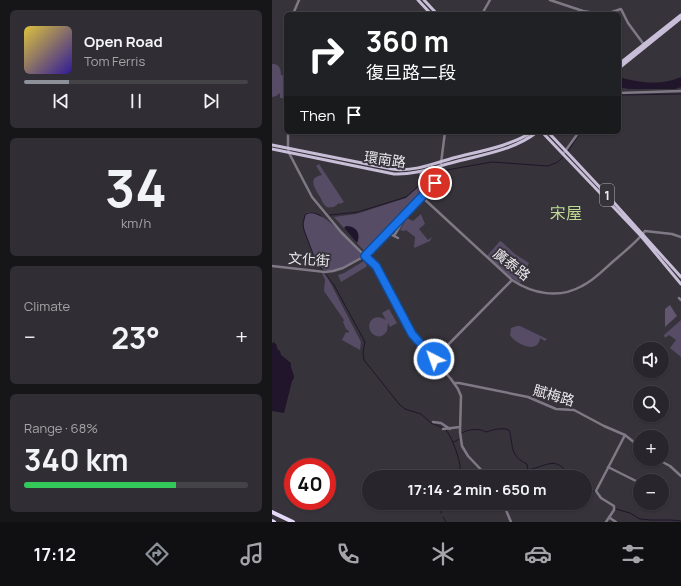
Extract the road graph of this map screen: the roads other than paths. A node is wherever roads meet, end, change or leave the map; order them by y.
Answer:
1 (300, 0) edge
2 (418, 0) edge
3 (424, 0) edge
4 (490, 0) edge
5 (550, 0) edge
6 (294, 12) edge
7 (429, 12) edge
8 (435, 12) edge
9 (483, 12) edge
10 (589, 12) edge
11 (612, 12) edge
12 (681, 15) edge
13 (681, 18) edge
14 (670, 25) junction
15 (644, 46) junction
16 (621, 63) edge
17 (621, 66) edge
18 (681, 92) edge
19 (621, 93) edge
20 (288, 134) edge
21 (445, 134) edge
22 (529, 134) edge
23 (534, 134) edge
24 (544, 134) edge
25 (550, 134) edge
26 (578, 134) edge
27 (272, 145) edge
28 (288, 148) junction
29 (272, 149) edge
30 (566, 151) junction
31 (289, 153) junction
32 (563, 154) junction
33 (441, 161) junction
34 (359, 165) junction
35 (440, 166) junction
36 (420, 172) junction
37 (422, 197) junction
38 (407, 213) junction
39 (388, 232) junction
40 (642, 235) junction
41 (394, 236) junction
42 (681, 237) edge
43 (398, 238) dead end
44 (365, 256) junction
45 (272, 266) edge
46 (681, 277) edge
47 (512, 280) junction
48 (681, 284) edge
49 (434, 359) junction
50 (454, 383) junction
51 (433, 422) dead end
52 (460, 427) junction
53 (444, 429) dead end
54 (450, 429) junction
55 (625, 435) junction
56 (633, 441) edge
57 (669, 465) edge
58 (608, 467) junction
59 (482, 470) edge
60 (681, 476) edge
61 (633, 480) edge
62 (506, 510) edge
63 (272, 512) edge
64 (610, 518) junction
65 (293, 522) edge
66 (511, 522) edge
67 (606, 522) edge
68 (616, 522) edge

1 - 6 street
2 - 7 main road
3 - 8 main road
4 - 9 street
5 - 10 street
11 - 15 street
12 - 14 main road
13 - 14 main road
14 - 15 main road
15 - 16 main road
15 - 17 main road
18 - 19 street
20 - 28 street
21 - 33 street
22 - 33 main road, 環南路
23 - 35 main road, 環南路
24 - 32 main road, 1
25 - 30 main road, 1
26 - 30 street
27 - 28 main road, 環南路
28 - 31 street
28 - 34 main road, 環南路
29 - 31 main road, 環南路
30 - 32 street
30 - 40 main road, 1
31 - 34 main road, 環南路
31 - 44 street
32 - 40 main road, 1
33 - 34 main road, 環南路
33 - 35 street
34 - 36 main road, 環南路
35 - 36 main road, 環南路
35 - 37 street
36 - 37 street
37 - 38 street
37 - 47 street, 廣泰路
38 - 39 street, 文化街
38 - 41 street
39 - 41 street
39 - 44 street, 文化街
40 - 42 street
40 - 46 main road, 1
40 - 47 street, 廣泰路
40 - 48 main road, 1
41 - 43 street
44 - 45 street, 文化街
44 - 49 street
47 - 49 street
49 - 50 street
50 - 52 street
50 - 55 street, 賦梅路
51 - 54 street
52 - 54 street
52 - 59 street
53 - 54 street
55 - 56 street, 賦梅路
55 - 58 street
57 - 60 street
58 - 61 street
58 - 64 street
62 - 66 street
63 - 65 highway
64 - 67 street
64 - 68 street

